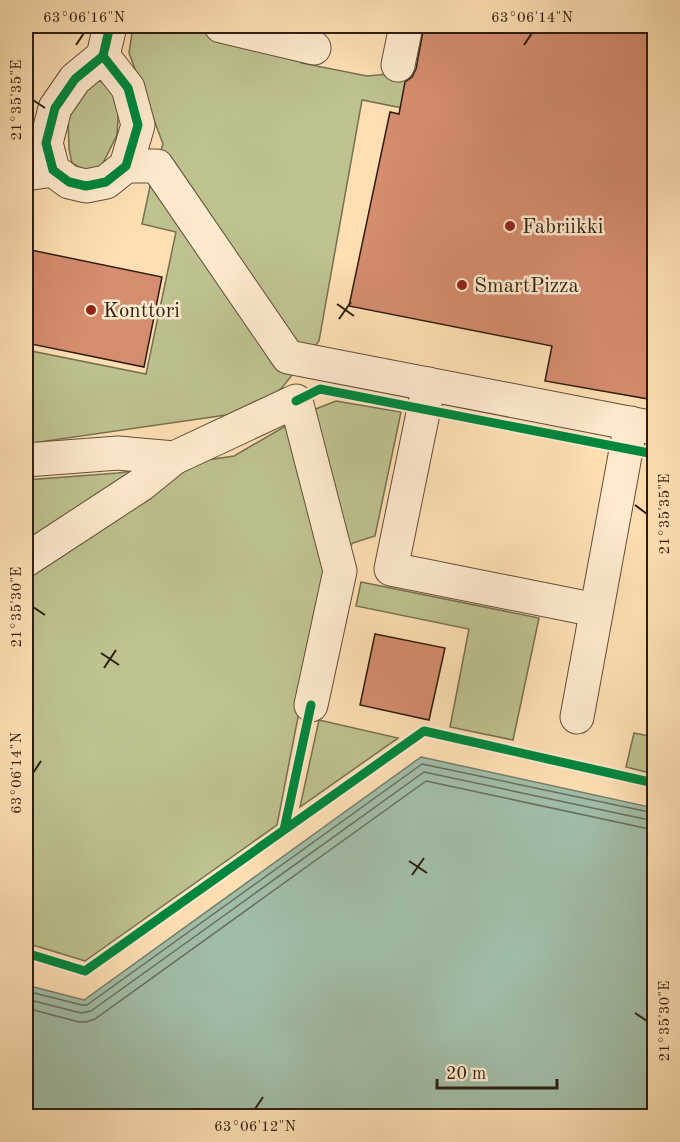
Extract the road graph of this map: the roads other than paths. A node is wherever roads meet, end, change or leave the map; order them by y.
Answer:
1 (221, 26) edge
2 (406, 26) edge
3 (106, 41) edge
4 (314, 48) dead end
5 (398, 65) dead end
6 (126, 166) junction
7 (39, 172) edge
8 (429, 384) junction
9 (642, 425) edge
10 (174, 458) junction
11 (26, 460) edge
12 (26, 560) edge
13 (596, 610) junction
14 (311, 705) dead end
15 (577, 717) dead end

1 - 4 street
2 - 5 street
3 - 6 street
3 - 7 street
6 - 7 street
6 - 8 street
8 - 9 street
8 - 13 street
9 - 13 street
10 - 11 street
10 - 12 street
10 - 14 street
13 - 15 street

